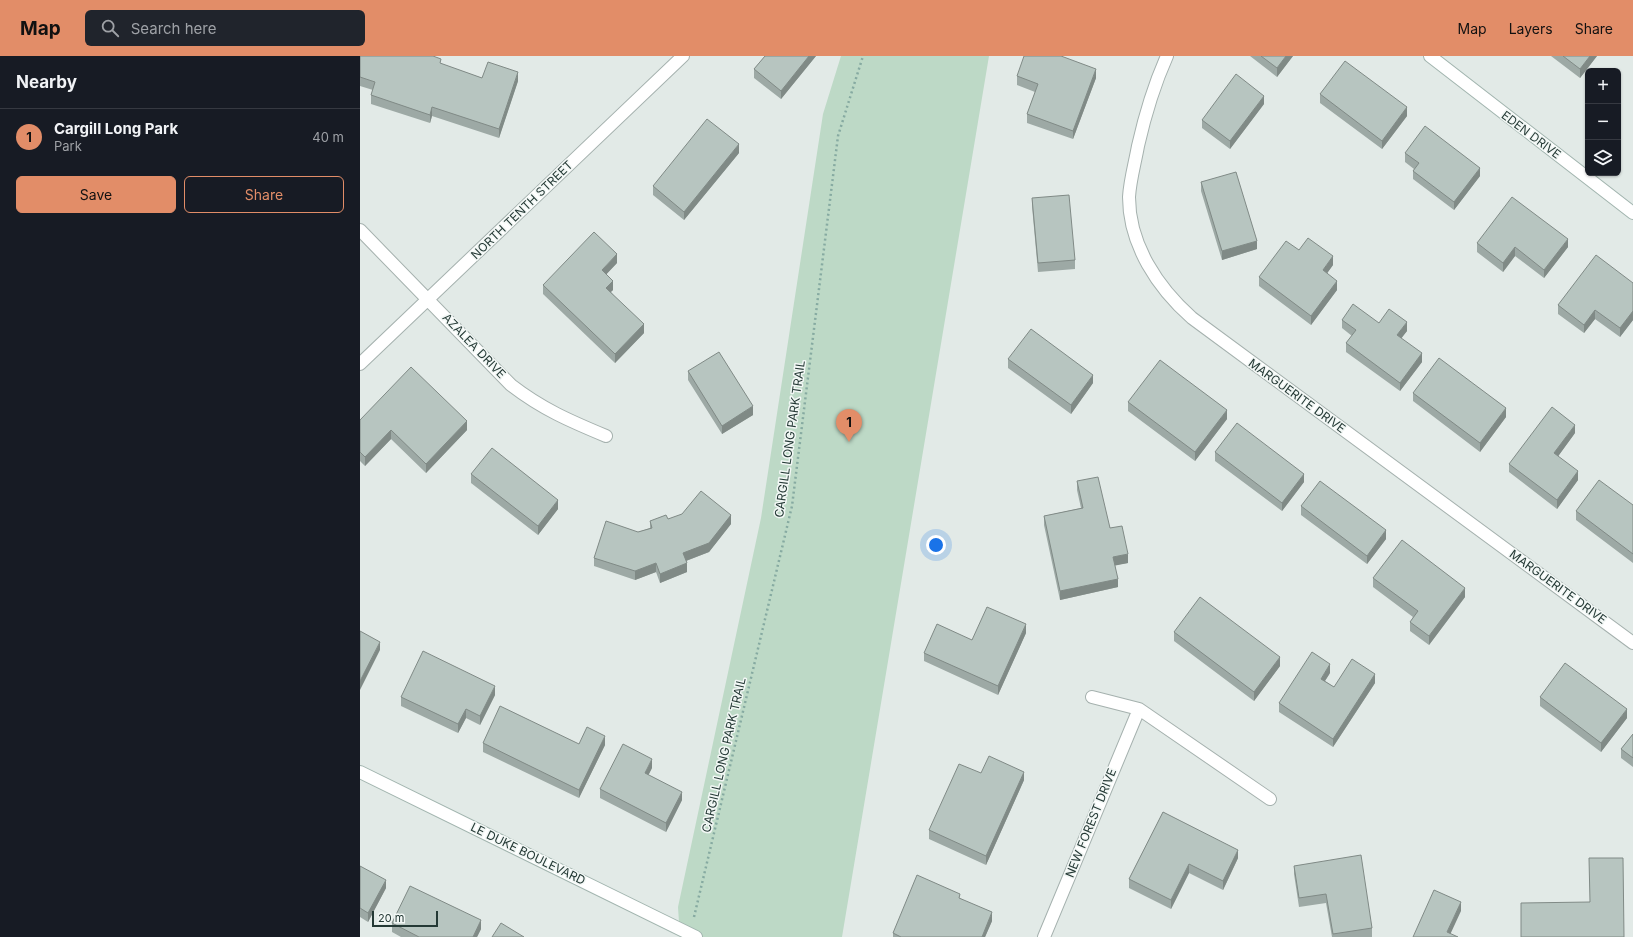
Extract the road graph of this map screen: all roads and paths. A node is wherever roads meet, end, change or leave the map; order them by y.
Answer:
1 (683, 56) edge
2 (863, 56) edge
3 (1167, 56) edge
4 (1430, 56) edge
5 (1633, 213) edge
6 (360, 230) edge
7 (429, 299) junction
8 (360, 364) edge
9 (606, 436) dead end
10 (1633, 643) edge
11 (1092, 697) dead end
12 (1139, 709) junction
13 (360, 772) edge
14 (1270, 798) dead end
15 (694, 915) dead end
16 (696, 937) edge
17 (1044, 937) edge

1 - 7 street, NORTH TENTH STREET
2 - 15 path, CARGILL LONG PARK TRAIL
3 - 10 street, MARGUERITE DRIVE
4 - 5 street, EDEN DRIVE
6 - 7 street, AZALEA DRIVE
7 - 8 street, NORTH TENTH STREET
7 - 9 street, AZALEA DRIVE
11 - 12 street
12 - 14 street
12 - 17 street, NEW FOREST DRIVE
13 - 16 street, LE DUKE BOULEVARD

